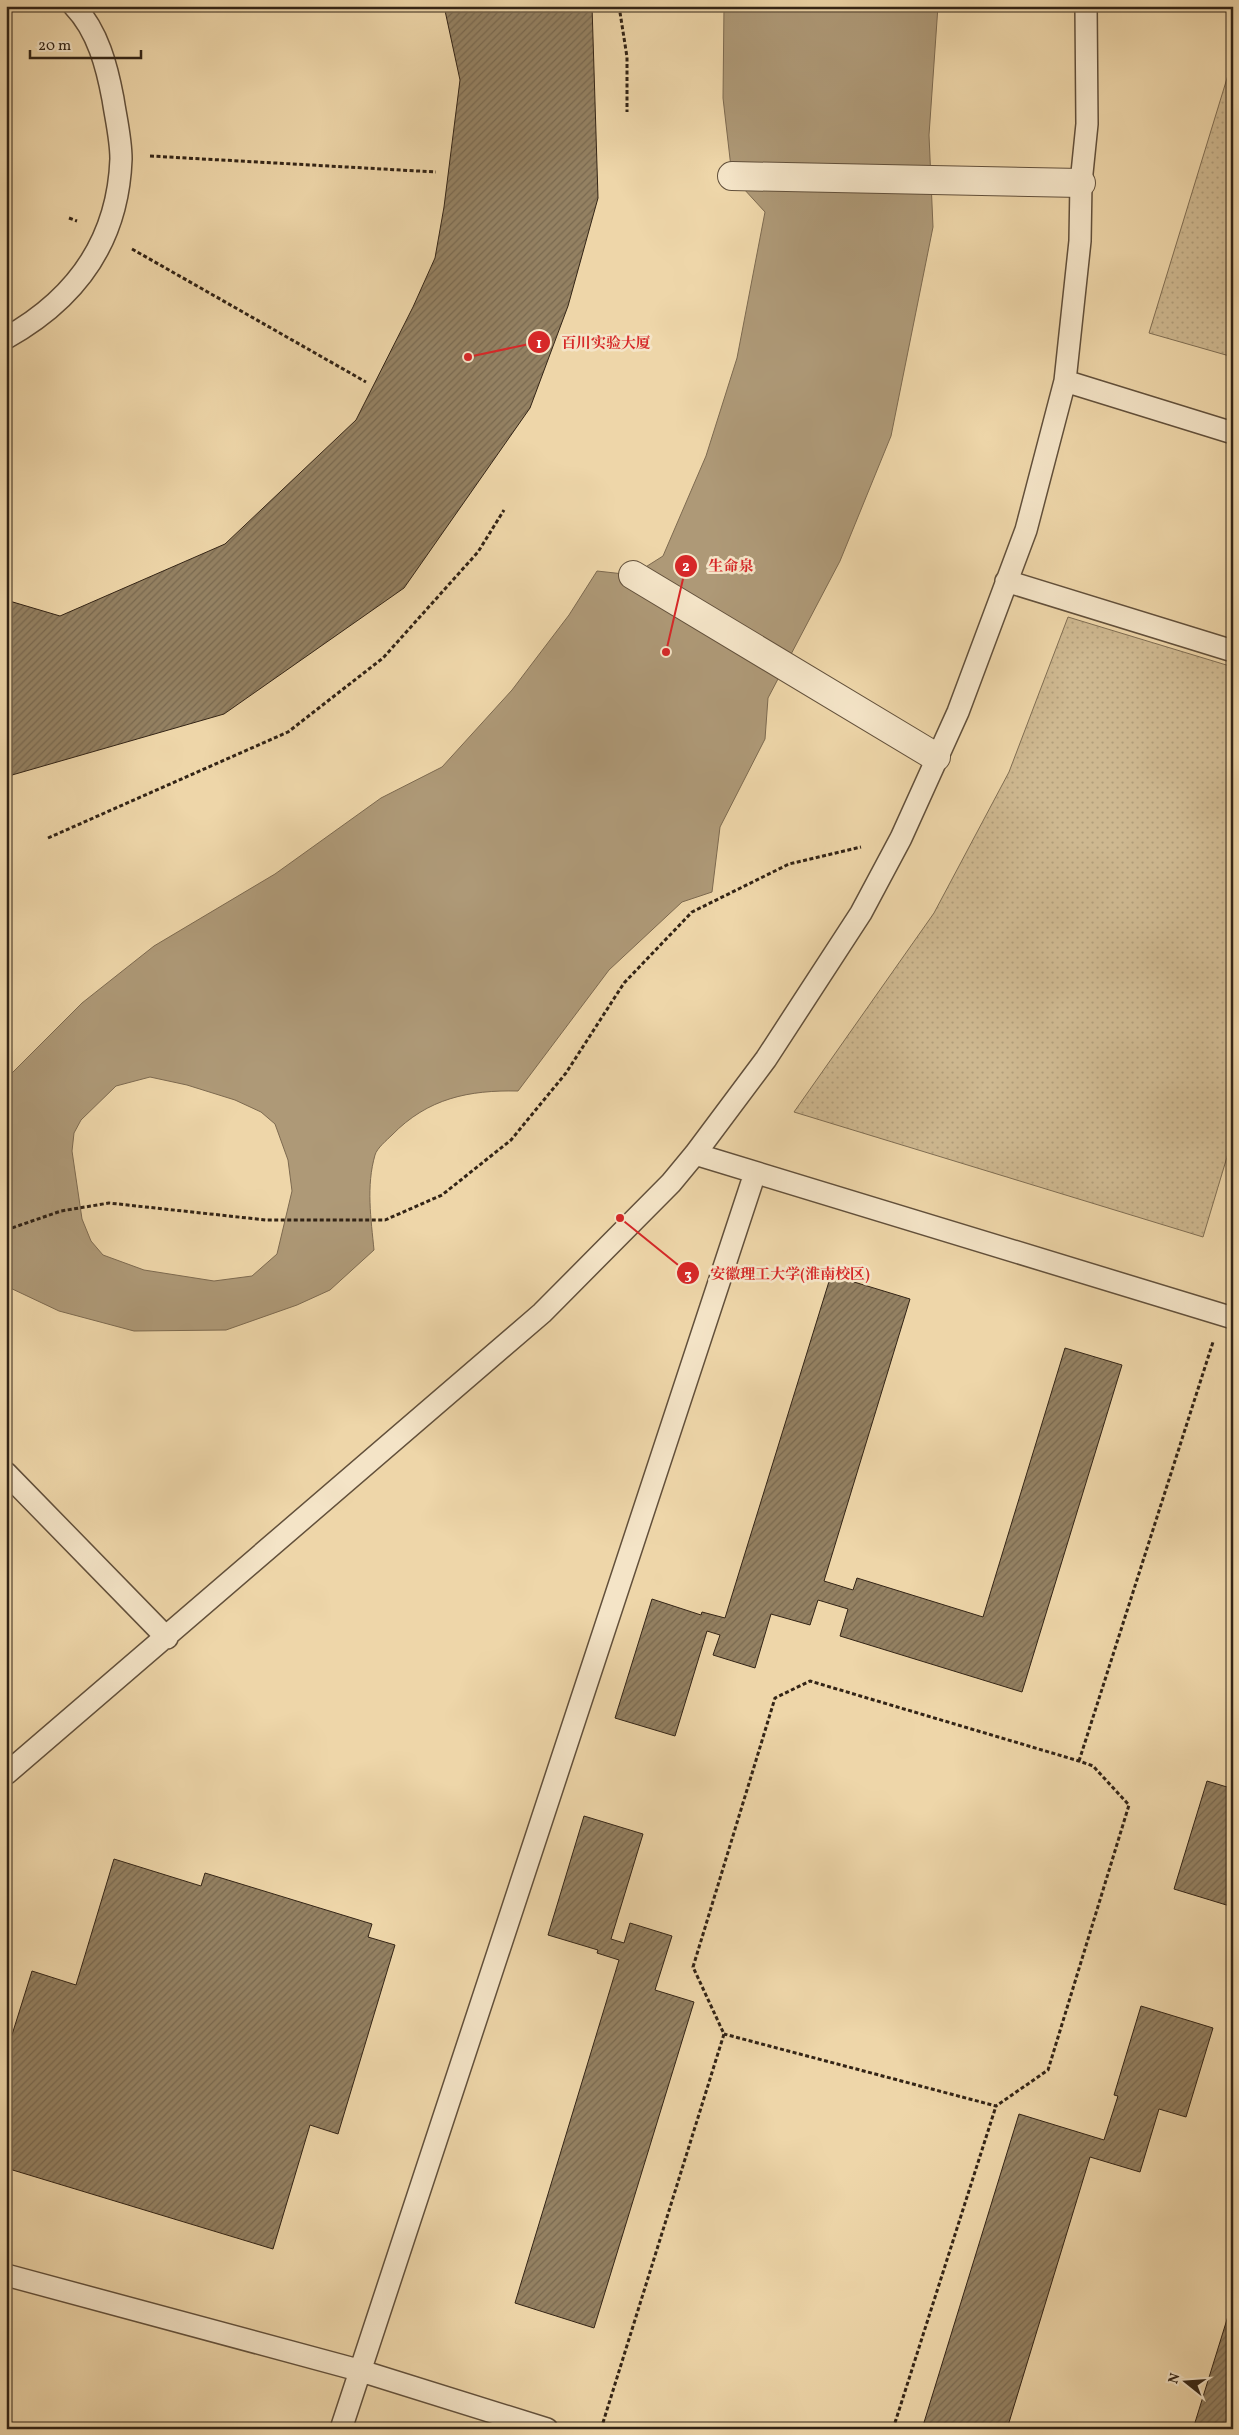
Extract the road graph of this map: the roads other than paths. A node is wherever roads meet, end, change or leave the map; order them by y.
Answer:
1 (74, 6) edge
2 (1086, 6) edge
3 (732, 176) dead end
4 (1082, 183) junction
5 (6, 338) edge
6 (1065, 381) junction
7 (1233, 433) edge
8 (633, 575) dead end
9 (1006, 581) junction
10 (1233, 651) edge
11 (936, 757) junction
12 (695, 1154) junction
13 (755, 1173) junction
14 (1227, 1316) edge
15 (6, 1473) edge
16 (166, 1638) junction
17 (6, 1774) edge
18 (6, 2275) edge
19 (358, 2370) junction
20 (543, 2428) edge
21 (341, 2429) edge

1 - 5 lane
2 - 4 lane
3 - 4 street
4 - 6 lane
6 - 7 lane
6 - 9 lane
8 - 11 street
9 - 10 lane
9 - 11 lane
11 - 12 lane
12 - 13 lane
12 - 16 lane
13 - 14 lane
13 - 19 lane
15 - 16 lane
16 - 17 lane
18 - 19 lane
19 - 20 lane
19 - 21 lane

